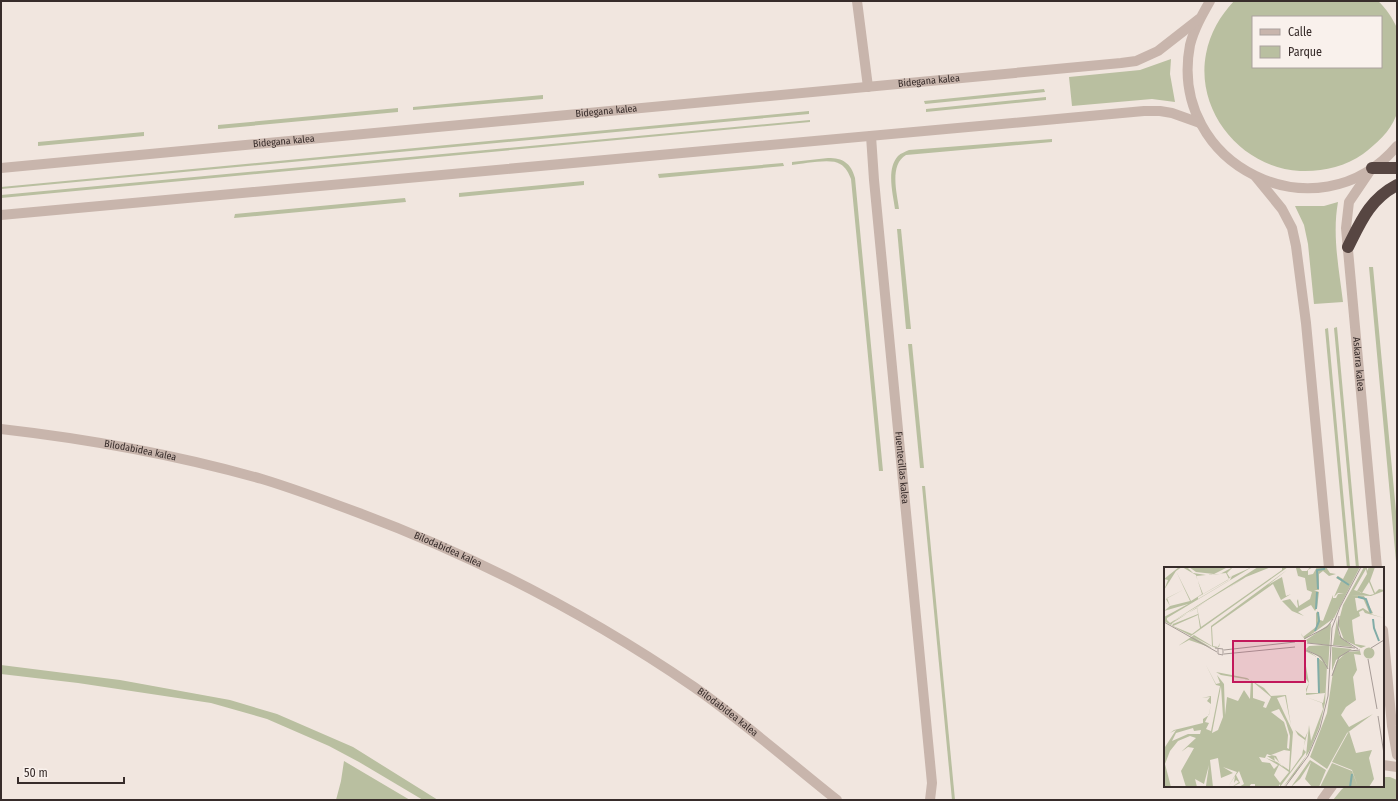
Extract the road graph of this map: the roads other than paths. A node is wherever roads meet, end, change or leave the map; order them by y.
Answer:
1 (857, 1) edge
2 (1210, 1) edge
3 (1199, 19) junction
4 (868, 87) junction
5 (1200, 123) junction
6 (871, 136) junction
7 (1397, 146) edge
8 (1, 168) edge
9 (1372, 168) junction
10 (1397, 168) edge
11 (1256, 177) junction
12 (1397, 185) edge
13 (1, 215) edge
14 (1348, 247) junction
15 (1, 429) edge
16 (1329, 567) edge
17 (1377, 567) edge
18 (1384, 641) edge
19 (1397, 755) edge
20 (1384, 764) edge
21 (1397, 767) edge
22 (1331, 787) edge
23 (837, 800) edge
24 (930, 800) edge
25 (1322, 800) edge

1 - 4 street
2 - 3 street
3 - 4 street, Bidegana kalea
3 - 5 street
4 - 8 street, Bidegana kalea
5 - 6 street
5 - 11 street
6 - 13 street
6 - 24 street, Fuentecillas kalea
7 - 9 street
9 - 10 highway
9 - 11 street
9 - 14 street, Askarra kalea
11 - 16 street
12 - 14 highway
14 - 17 street, Askarra kalea
15 - 23 street, Bilodabidea kalea
18 - 19 street
20 - 21 street
22 - 25 street

